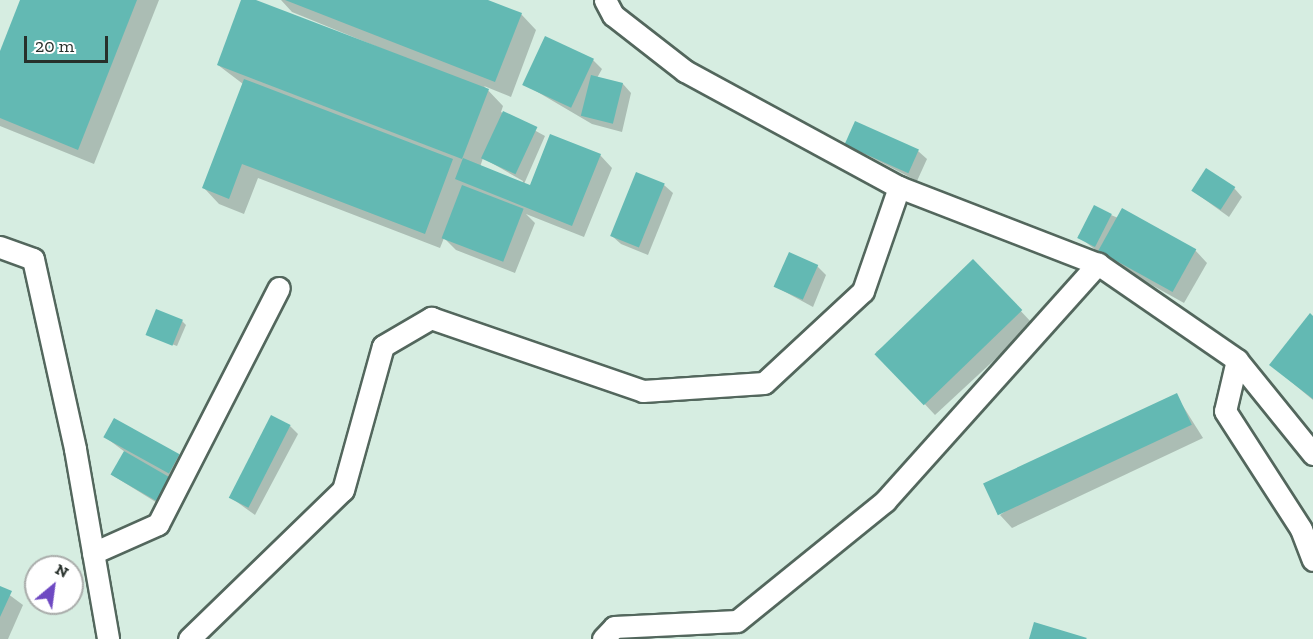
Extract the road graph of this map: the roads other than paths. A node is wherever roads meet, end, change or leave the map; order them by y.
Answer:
1 (605, 0) edge
2 (899, 188) junction
3 (0, 247) edge
4 (1098, 264) junction
5 (279, 288) dead end
6 (1238, 360) junction
7 (1313, 454) edge
8 (93, 553) junction
9 (1313, 560) edge
10 (108, 639) edge
11 (189, 639) edge
12 (603, 639) edge

1 - 2 street
2 - 4 street
2 - 11 street
3 - 8 street
4 - 6 street
4 - 12 street
5 - 8 street
6 - 7 street
6 - 9 street
8 - 10 street

